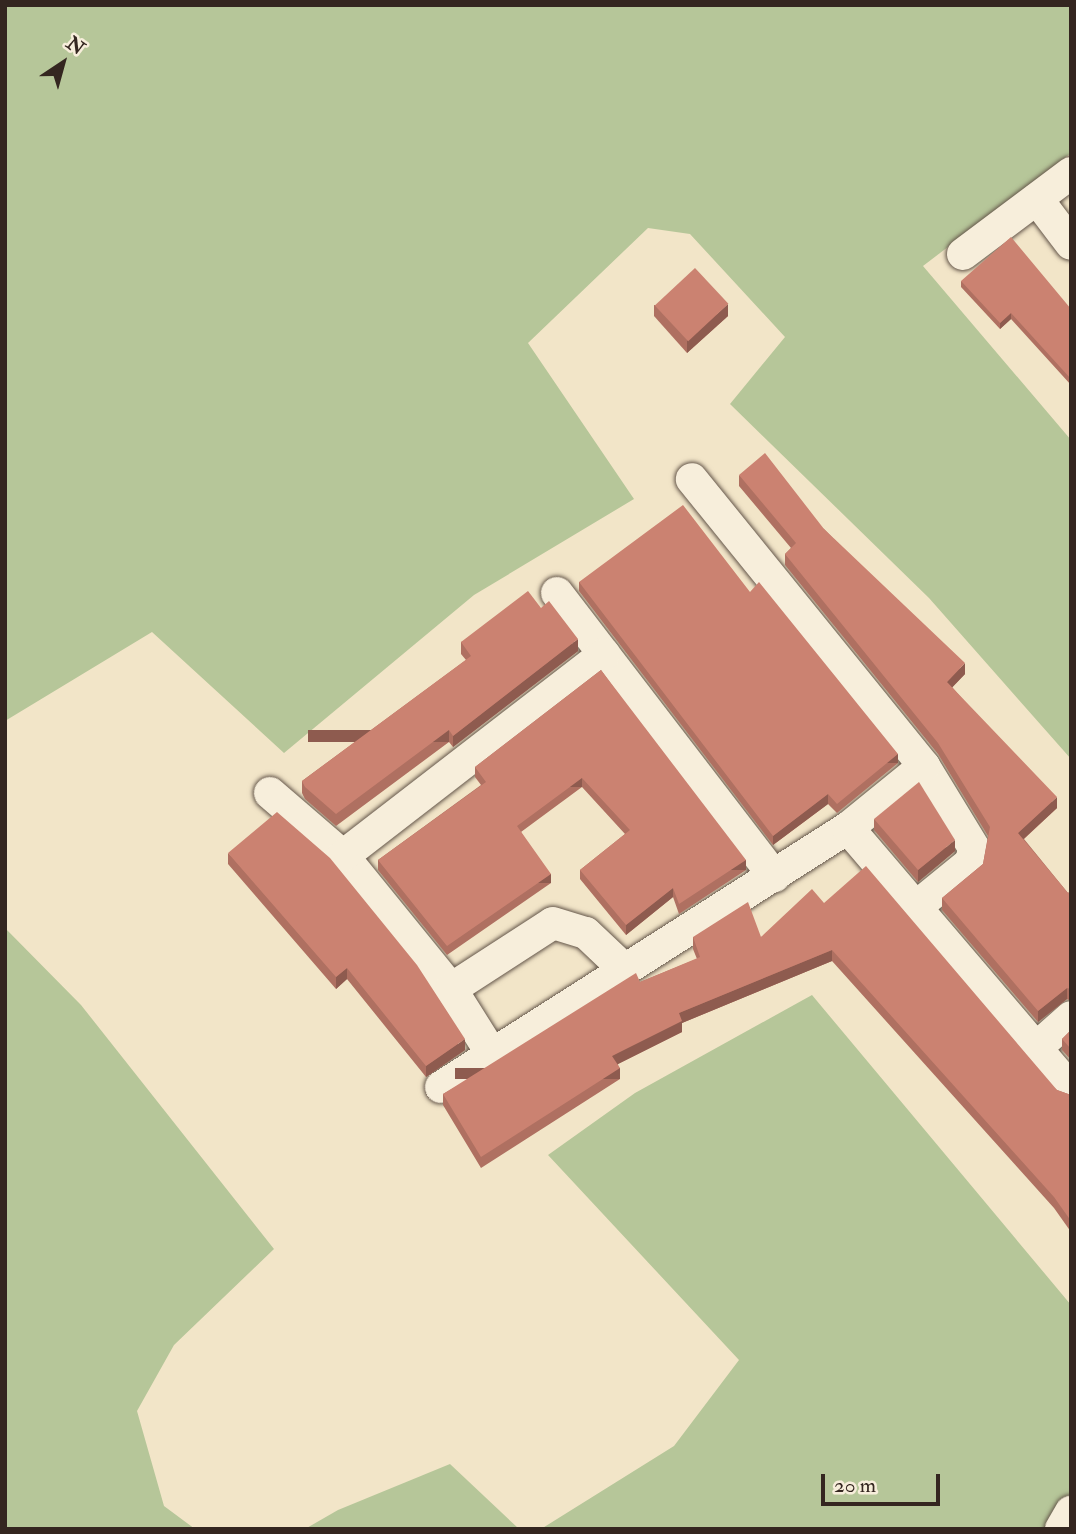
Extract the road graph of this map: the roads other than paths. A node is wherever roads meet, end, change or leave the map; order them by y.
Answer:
1 (1071, 173) edge
2 (1037, 199) junction
3 (1071, 244) edge
4 (963, 254) dead end
5 (692, 479) dead end
6 (557, 593) dead end
7 (604, 654) junction
8 (924, 766) junction
9 (270, 793) dead end
10 (848, 828) junction
11 (343, 856) junction
12 (774, 876) junction
13 (916, 907) junction
14 (625, 970) junction
15 (451, 989) junction
16 (1071, 1017) edge
17 (1035, 1049) junction
18 (492, 1054) junction
19 (441, 1087) dead end
20 (1071, 1089) edge
21 (1071, 1512) edge
22 (1061, 1529) edge

1 - 2 street
2 - 3 street
2 - 4 street
5 - 8 street
6 - 7 street
7 - 11 street
7 - 12 street
8 - 10 street
8 - 13 street
9 - 11 street
10 - 12 street
10 - 13 street
11 - 15 street
12 - 14 street
13 - 17 street
14 - 15 street
14 - 18 street
15 - 18 street
16 - 17 street
17 - 20 street
18 - 19 street
21 - 22 street

